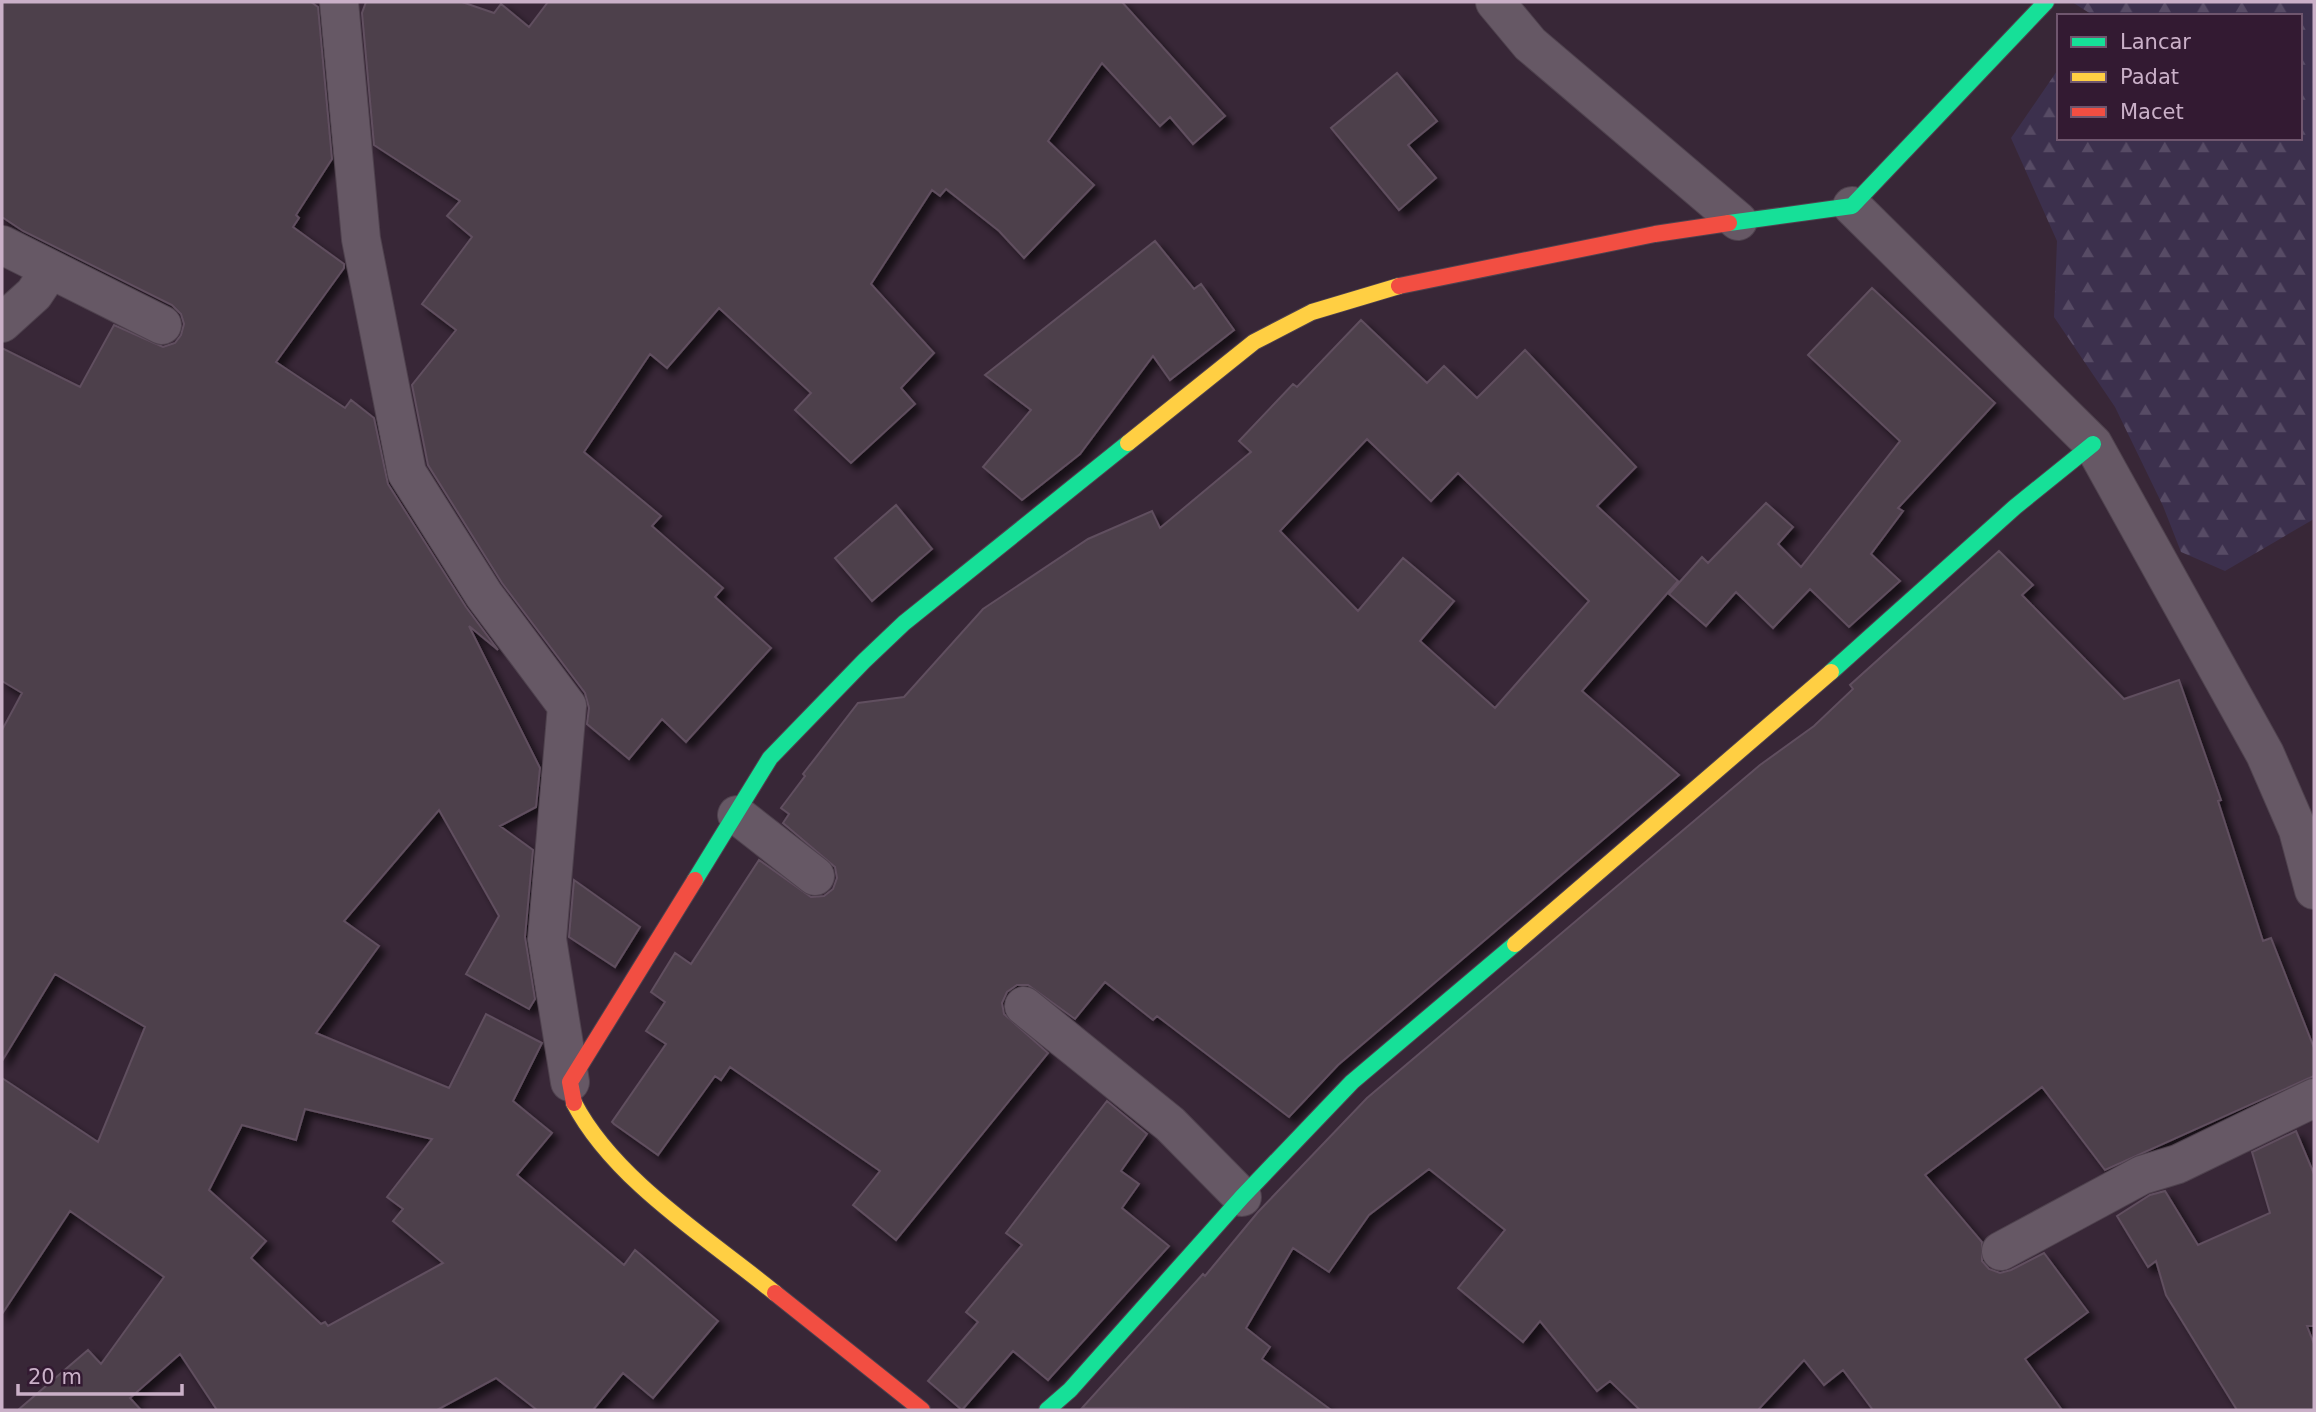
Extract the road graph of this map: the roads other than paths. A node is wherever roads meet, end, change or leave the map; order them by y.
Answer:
1 (339, 2) edge
2 (1495, 2) edge
3 (2046, 2) edge
4 (1852, 205) junction
5 (1738, 221) junction
6 (2, 245) edge
7 (50, 270) junction
8 (2, 323) edge
9 (162, 326) dead end
10 (2093, 444) junction
11 (737, 816) junction
12 (814, 876) dead end
13 (2314, 890) edge
14 (1024, 1006) dead end
15 (570, 1082) junction
16 (2314, 1098) edge
17 (1242, 1197) junction
18 (2001, 1251) dead end
19 (922, 1410) edge
20 (1047, 1410) edge

1 - 15 street
2 - 5 street
3 - 4 street
4 - 5 street
4 - 10 street
5 - 11 street
6 - 7 street
7 - 8 street
7 - 9 street
10 - 13 street
10 - 17 street
11 - 12 street
11 - 15 street
14 - 17 street
15 - 19 street
16 - 18 street
17 - 20 street

